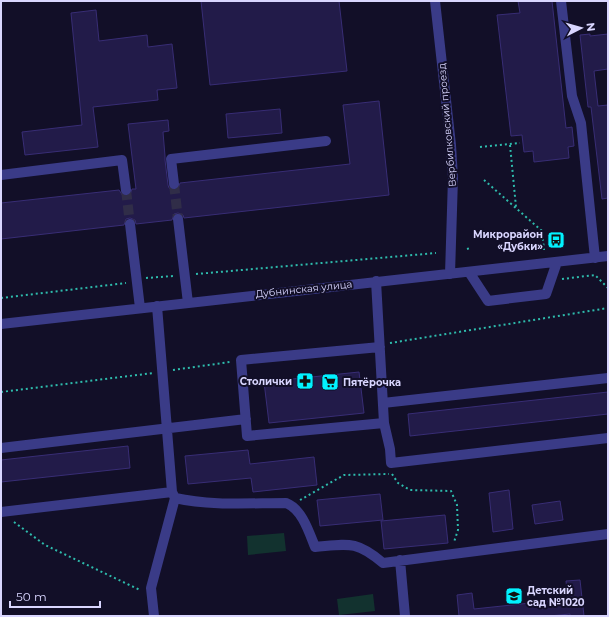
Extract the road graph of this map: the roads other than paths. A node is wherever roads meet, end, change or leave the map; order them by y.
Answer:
1 (435, 1) edge
2 (562, 1) edge
3 (326, 141) dead end
4 (1, 175) edge
5 (174, 184) tunnel mouth
6 (126, 190) tunnel mouth
7 (178, 219) tunnel mouth
8 (130, 224) tunnel mouth
9 (608, 256) edge
10 (595, 258) junction
11 (556, 262) junction
12 (469, 272) junction
13 (450, 274) junction
14 (376, 281) junction
15 (188, 302) junction
16 (157, 306) junction
17 (140, 308) junction
18 (1, 324) edge
19 (380, 346) junction
20 (608, 378) edge
21 (383, 403) junction
22 (246, 419) junction
23 (384, 423) junction
24 (167, 428) junction
25 (608, 438) edge
26 (1, 448) edge
27 (174, 495) junction
28 (4, 512) edge
29 (608, 534) edge
30 (400, 560) junction
31 (154, 616) edge
32 (405, 616) edge

1 - 13 street, Вербилковский проезд
2 - 10 street
3 - 5 street
4 - 6 street
7 - 15 street
8 - 17 street
9 - 10 street, Дубнинская улица
10 - 11 street, Дубнинская улица
11 - 12 street, Дубнинская улица
11 - 12 street
12 - 13 street, Дубнинская улица
13 - 14 street, Дубнинская улица
14 - 15 street, Дубнинская улица
14 - 19 street
15 - 16 street, Дубнинская улица
16 - 17 street, Дубнинская улица
16 - 24 street
17 - 18 street, Дубнинская улица
19 - 21 street
19 - 22 street
20 - 21 street
21 - 23 street
22 - 23 street
22 - 24 street
23 - 25 street
24 - 26 street
24 - 27 street
27 - 28 street
27 - 30 street
27 - 31 street
29 - 30 street
30 - 32 street

